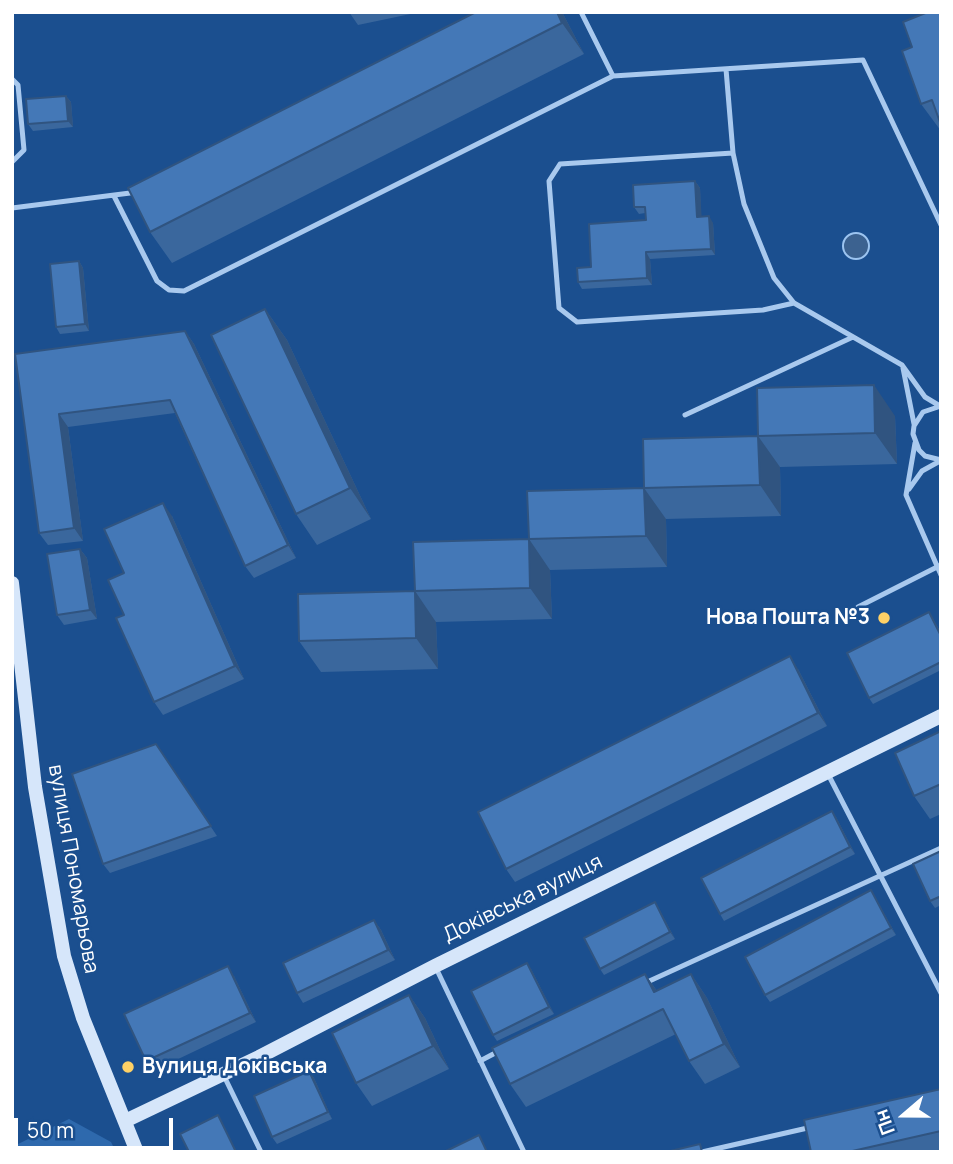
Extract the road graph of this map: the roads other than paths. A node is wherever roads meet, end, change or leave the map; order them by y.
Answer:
1 (581, 12) edge
2 (726, 69) junction
3 (613, 76) junction
4 (12, 79) edge
5 (733, 153) junction
6 (12, 162) edge
7 (149, 189) edge
8 (114, 196) junction
9 (12, 208) edge
10 (941, 225) edge
11 (794, 303) junction
12 (853, 337) junction
13 (902, 365) junction
14 (941, 407) edge
15 (685, 415) dead end
16 (914, 426) junction
17 (915, 443) junction
18 (941, 460) edge
19 (906, 495) junction
20 (939, 566) edge
21 (941, 575) edge
22 (12, 583) edge
23 (858, 607) dead end
24 (941, 716) edge
25 (826, 771) junction
26 (941, 848) edge
27 (880, 875) junction
28 (435, 966) junction
29 (643, 984) edge
30 (941, 993) edge
31 (505, 1049) edge
32 (480, 1060) junction
33 (223, 1074) junction
34 (124, 1121) junction
35 (821, 1125) edge
36 (137, 1152) edge
37 (261, 1152) edge
38 (524, 1152) edge
39 (702, 1152) edge

1 - 3 lane
2 - 3 lane
2 - 5 lane
2 - 10 lane
3 - 8 lane
4 - 6 lane
5 - 11 lane
5 - 11 lane
7 - 8 lane
8 - 9 lane
11 - 12 lane
12 - 13 lane
12 - 15 lane
13 - 14 lane
13 - 16 lane
14 - 16 lane
16 - 17 lane
17 - 18 lane
17 - 19 lane
18 - 19 lane
19 - 20 lane
20 - 21 lane
20 - 23 lane
22 - 34 street, вулиця Пономарьова
24 - 25 street, Доківська вулиця
25 - 27 lane
25 - 28 street, Доківська вулиця
26 - 27 lane
27 - 29 lane
27 - 30 lane
28 - 32 lane
28 - 33 street, Доківська вулиця
31 - 32 lane
32 - 38 lane
33 - 34 street, Доківська вулиця
33 - 37 lane
34 - 36 street, вулиця Пономарьова
35 - 39 lane

